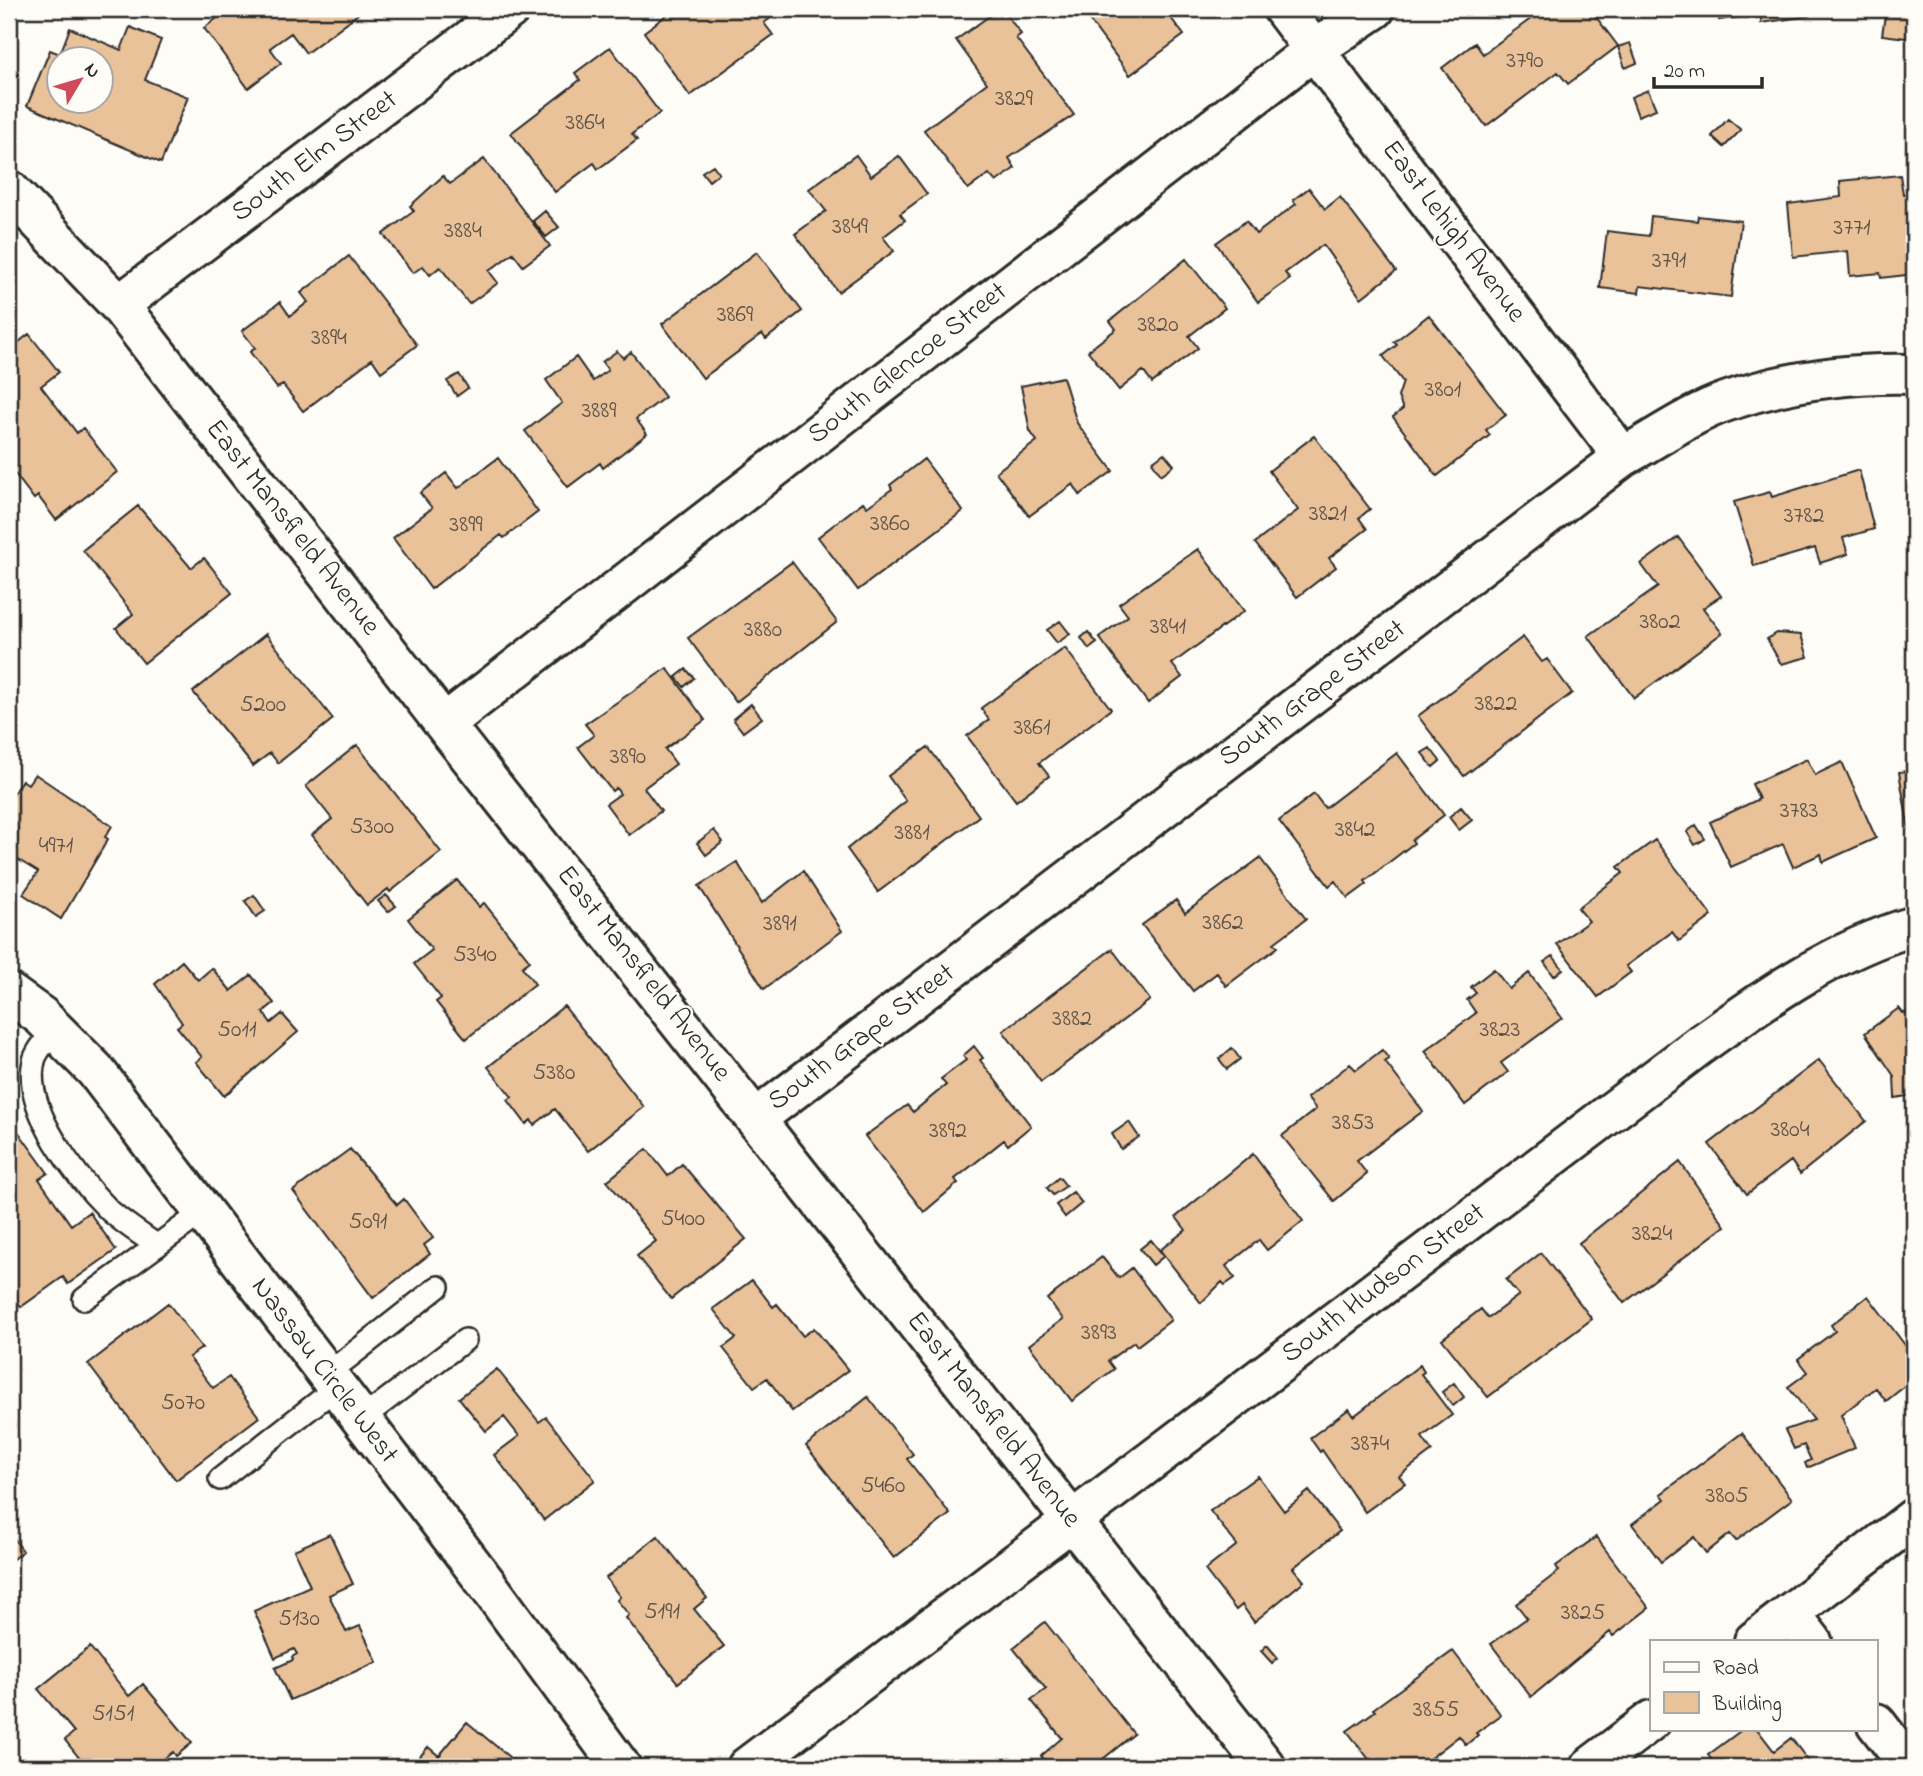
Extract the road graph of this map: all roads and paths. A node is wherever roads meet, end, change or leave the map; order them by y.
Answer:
1 (510, 9) edge
2 (1283, 9) edge
3 (1375, 9) edge
4 (1315, 49) junction
5 (9, 190) edge
6 (120, 305) junction
7 (1914, 374) edge
8 (1623, 457) junction
9 (444, 724) junction
10 (1914, 926) edge
11 (9, 993) edge
12 (54, 1030) junction
13 (757, 1118) junction
14 (203, 1212) junction
15 (157, 1246) junction
16 (438, 1287) dead end
17 (84, 1299) dead end
18 (465, 1340) dead end
19 (331, 1381) junction
20 (360, 1420) junction
21 (219, 1479) dead end
22 (1914, 1518) edge
23 (1072, 1521) junction
24 (1801, 1627) edge
25 (1757, 1640) edge
26 (1650, 1722) edge
27 (1878, 1726) edge
28 (621, 1767) edge
29 (747, 1767) edge
30 (1266, 1767) edge
31 (1590, 1767) edge
32 (1910, 1767) edge

1 - 6 street, South Elm Street
2 - 4 street, East Lehigh Avenue
3 - 4 street, South Glencoe Street
4 - 8 street, East Lehigh Avenue
4 - 9 street, South Glencoe Street
5 - 6 street, East Mansfield Avenue
6 - 9 street, East Mansfield Avenue
7 - 8 street, South Grape Street
8 - 13 street, South Grape Street
9 - 13 street, East Mansfield Avenue
10 - 23 street, South Hudson Street
11 - 12 street, Nassau Circle West
12 - 14 street, Nassau Circle West
12 - 15 lane
13 - 23 street, East Mansfield Avenue
14 - 15 lane
14 - 19 street, Nassau Circle West
15 - 17 lane
16 - 19 lane
18 - 20 lane
19 - 20 street, Nassau Circle West
19 - 21 lane
20 - 28 street, Nassau Circle West
22 - 24 street
23 - 29 street, South Hudson Street
23 - 30 street, East Mansfield Avenue
24 - 25 street
26 - 31 street
27 - 32 street

